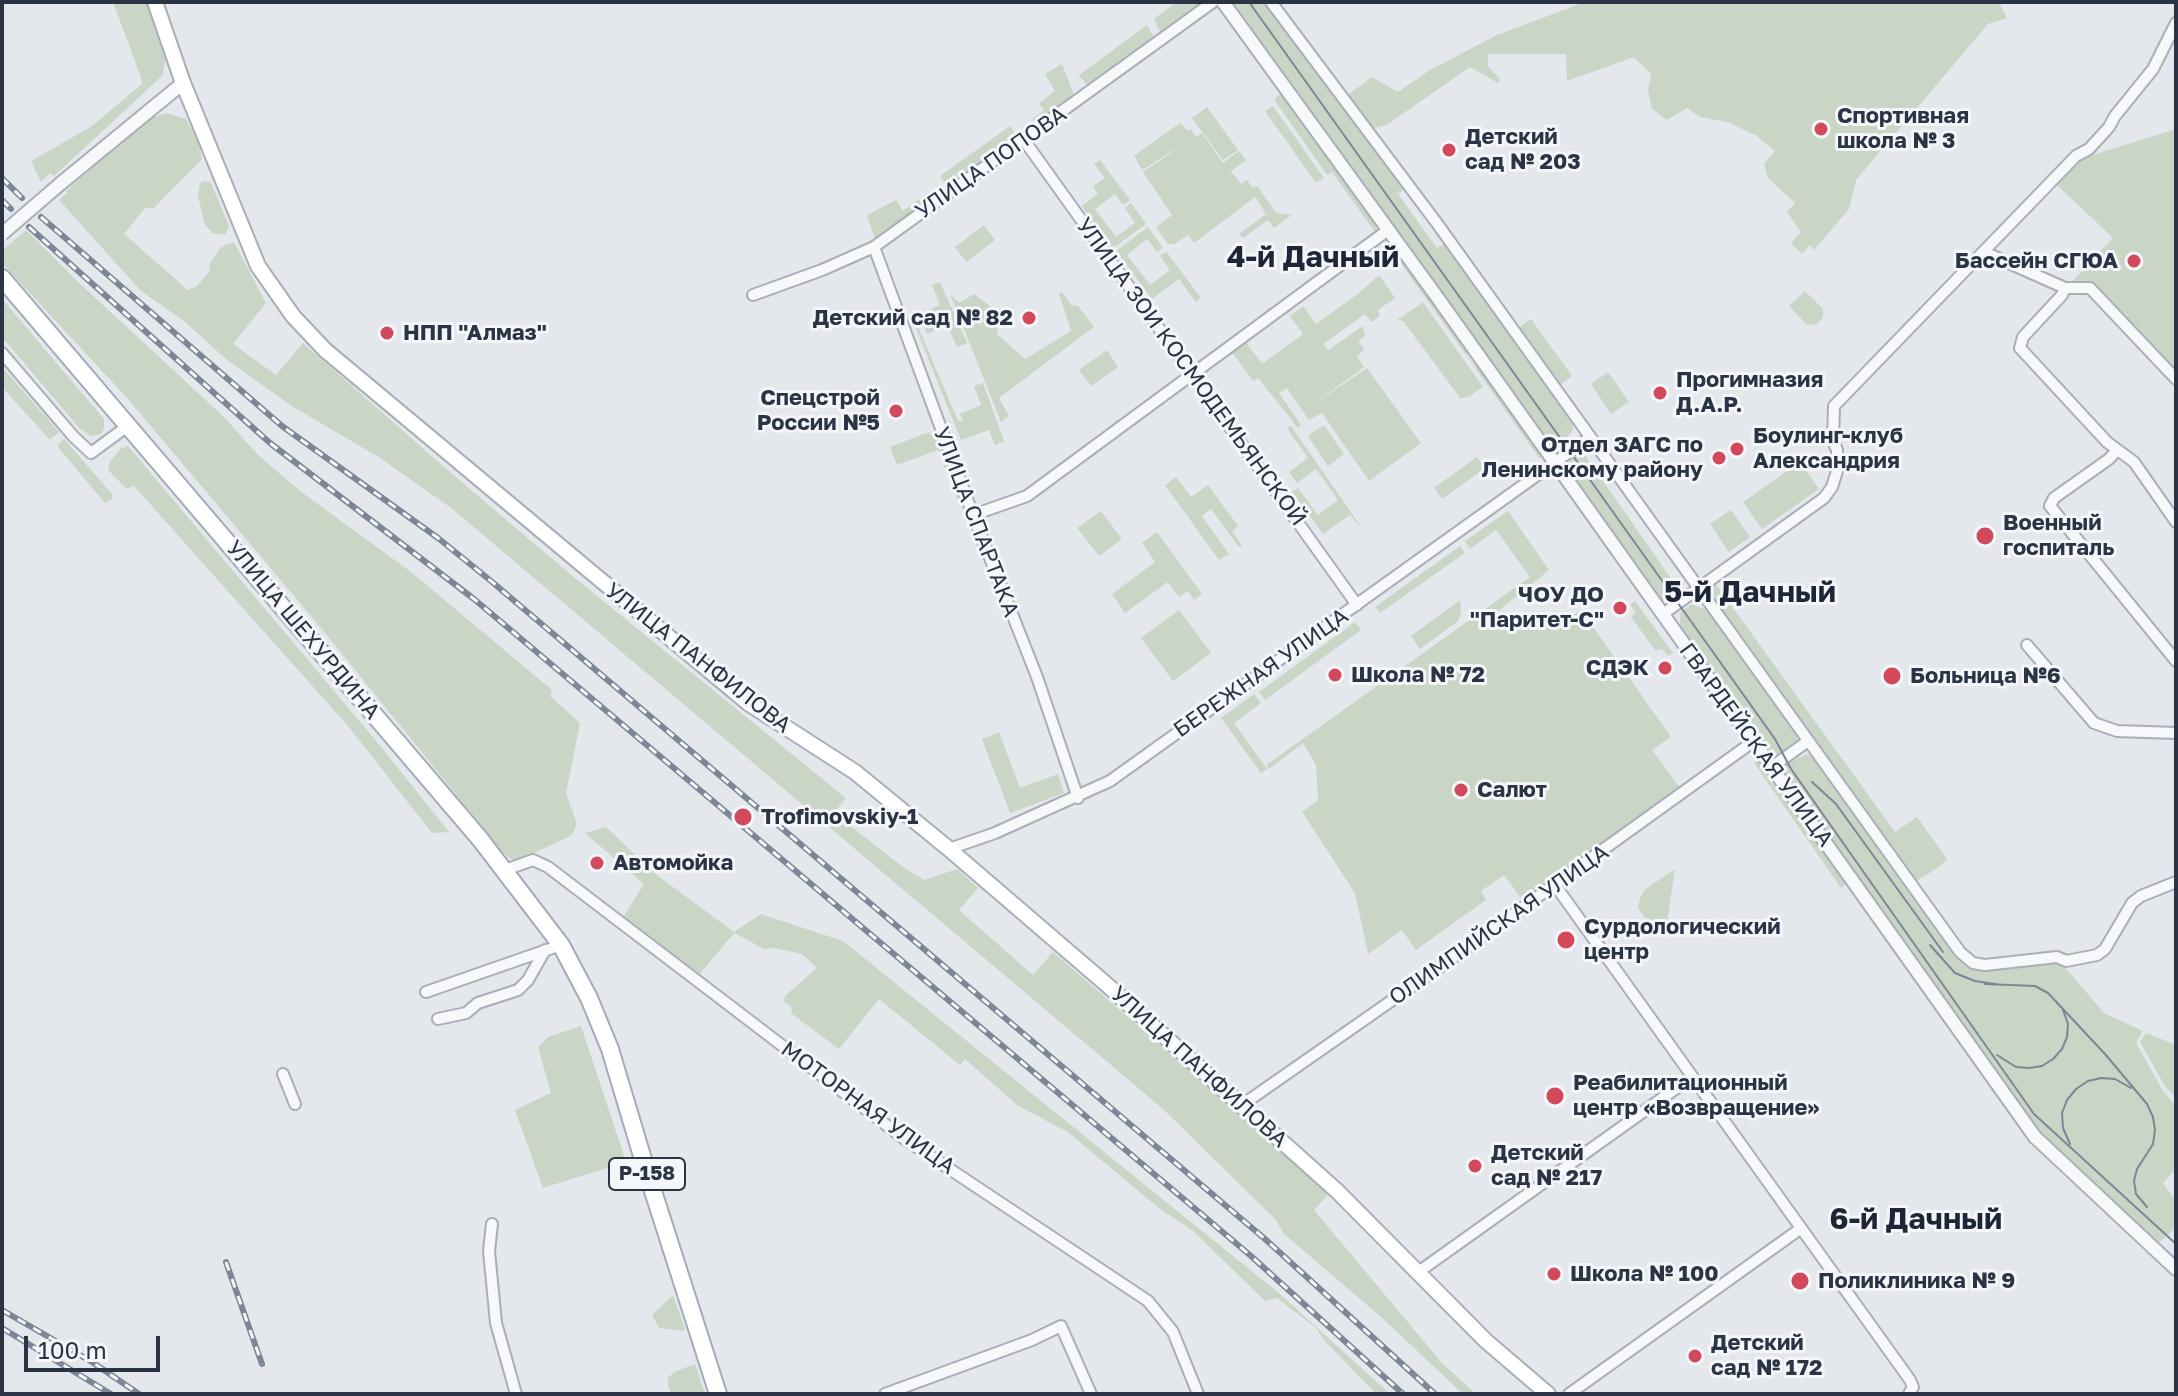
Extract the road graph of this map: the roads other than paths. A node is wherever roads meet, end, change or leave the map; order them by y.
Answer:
1 (155, 2) edge
2 (1213, 2) edge
3 (1223, 2) edge
4 (1271, 2) edge
5 (2176, 23) edge
6 (183, 83) junction
7 (1024, 140) junction
8 (1388, 230) junction
9 (2, 234) edge
10 (874, 247) junction
11 (1984, 252) junction
12 (2, 278) edge
13 (2065, 288) junction
14 (753, 295) dead end
15 (2, 353) edge
16 (1192, 372) junction
17 (2176, 379) edge
18 (129, 425) junction
19 (1589, 438) junction
20 (2117, 450) junction
21 (1555, 462) junction
22 (973, 515) junction
23 (2176, 522) edge
24 (1698, 590) junction
25 (1357, 605) junction
26 (1663, 614) junction
27 (2027, 645) dead end
28 (2176, 661) edge
29 (2176, 733) edge
30 (1754, 741) junction
31 (1808, 741) junction
32 (1772, 767) junction
33 (1078, 798) junction
34 (949, 849) junction
35 (505, 870) junction
36 (2176, 882) edge
37 (1555, 885) junction
38 (553, 947) junction
39 (426, 992) dead end
40 (438, 1019) dead end
41 (283, 1074) dead end
42 (1692, 1077) junction
43 (295, 1104) dead end
44 (1242, 1105) junction
45 (492, 1224) dead end
46 (1800, 1229) junction
47 (2176, 1269) edge
48 (1417, 1273) junction
49 (1911, 1390) edge
50 (516, 1394) edge
51 (718, 1394) edge
52 (885, 1394) edge
53 (1091, 1394) edge
54 (1198, 1394) edge
55 (1548, 1394) edge
56 (1569, 1394) edge

1 - 6 main road, УЛИЦА ПАНФИЛОВА
2 - 7 street, УЛИЦА ПОПОВА
3 - 8 street, ГВАРДЕЙСКАЯ УЛИЦА
4 - 19 street
5 - 11 street
6 - 9 street, bridge
6 - 34 main road, УЛИЦА ПАНФИЛОВА
7 - 10 street, УЛИЦА ПОПОВА
7 - 16 street, УЛИЦА ЗОИ КОСМОДЕМЬЯНСКОЙ
8 - 16 street
8 - 21 street, ГВАРДЕЙСКАЯ УЛИЦА
10 - 14 street, УЛИЦА ПОПОВА
10 - 22 street, УЛИЦА СПАРТАКА
11 - 13 street
11 - 24 street
12 - 18 main road, УЛИЦА ШЕХУРДИНА
13 - 17 street
13 - 20 street
15 - 18 street
16 - 22 street
16 - 25 street, УЛИЦА ЗОИ КОСМОДЕМЬЯНСКОЙ
18 - 35 main road, УЛИЦА ШЕХУРДИНА
19 - 21 street, БЕРЕЖНАЯ УЛИЦА
19 - 24 street
20 - 23 street
20 - 28 street
21 - 25 street, БЕРЕЖНАЯ УЛИЦА
21 - 26 street, ГВАРДЕЙСКАЯ УЛИЦА
22 - 33 street, УЛИЦА СПАРТАКА
24 - 26 street
24 - 31 street
25 - 33 street, БЕРЕЖНАЯ УЛИЦА
26 - 30 street, ГВАРДЕЙСКАЯ УЛИЦА
27 - 29 street
30 - 32 street, ГВАРДЕЙСКАЯ УЛИЦА
30 - 37 street, ОЛИМПИЙСКАЯ УЛИЦА
31 - 32 street
31 - 36 street
32 - 47 street, ГВАРДЕЙСКАЯ УЛИЦА
33 - 34 street, БЕРЕЖНАЯ УЛИЦА
34 - 44 main road, УЛИЦА ПАНФИЛОВА
35 - 38 main road, УЛИЦА ШЕХУРДИНА
35 - 54 street, МОТОРНАЯ УЛИЦА
37 - 42 street
37 - 44 street, ОЛИМПИЙСКАЯ УЛИЦА
38 - 39 street
38 - 40 street
38 - 51 main road, УЛИЦА ШЕХУРДИНА / Р-158
41 - 43 street
42 - 46 street
42 - 48 street
44 - 48 main road, УЛИЦА ПАНФИЛОВА
45 - 50 street
46 - 49 street
46 - 56 street
48 - 55 main road, УЛИЦА ПАНФИЛОВА
52 - 53 street

